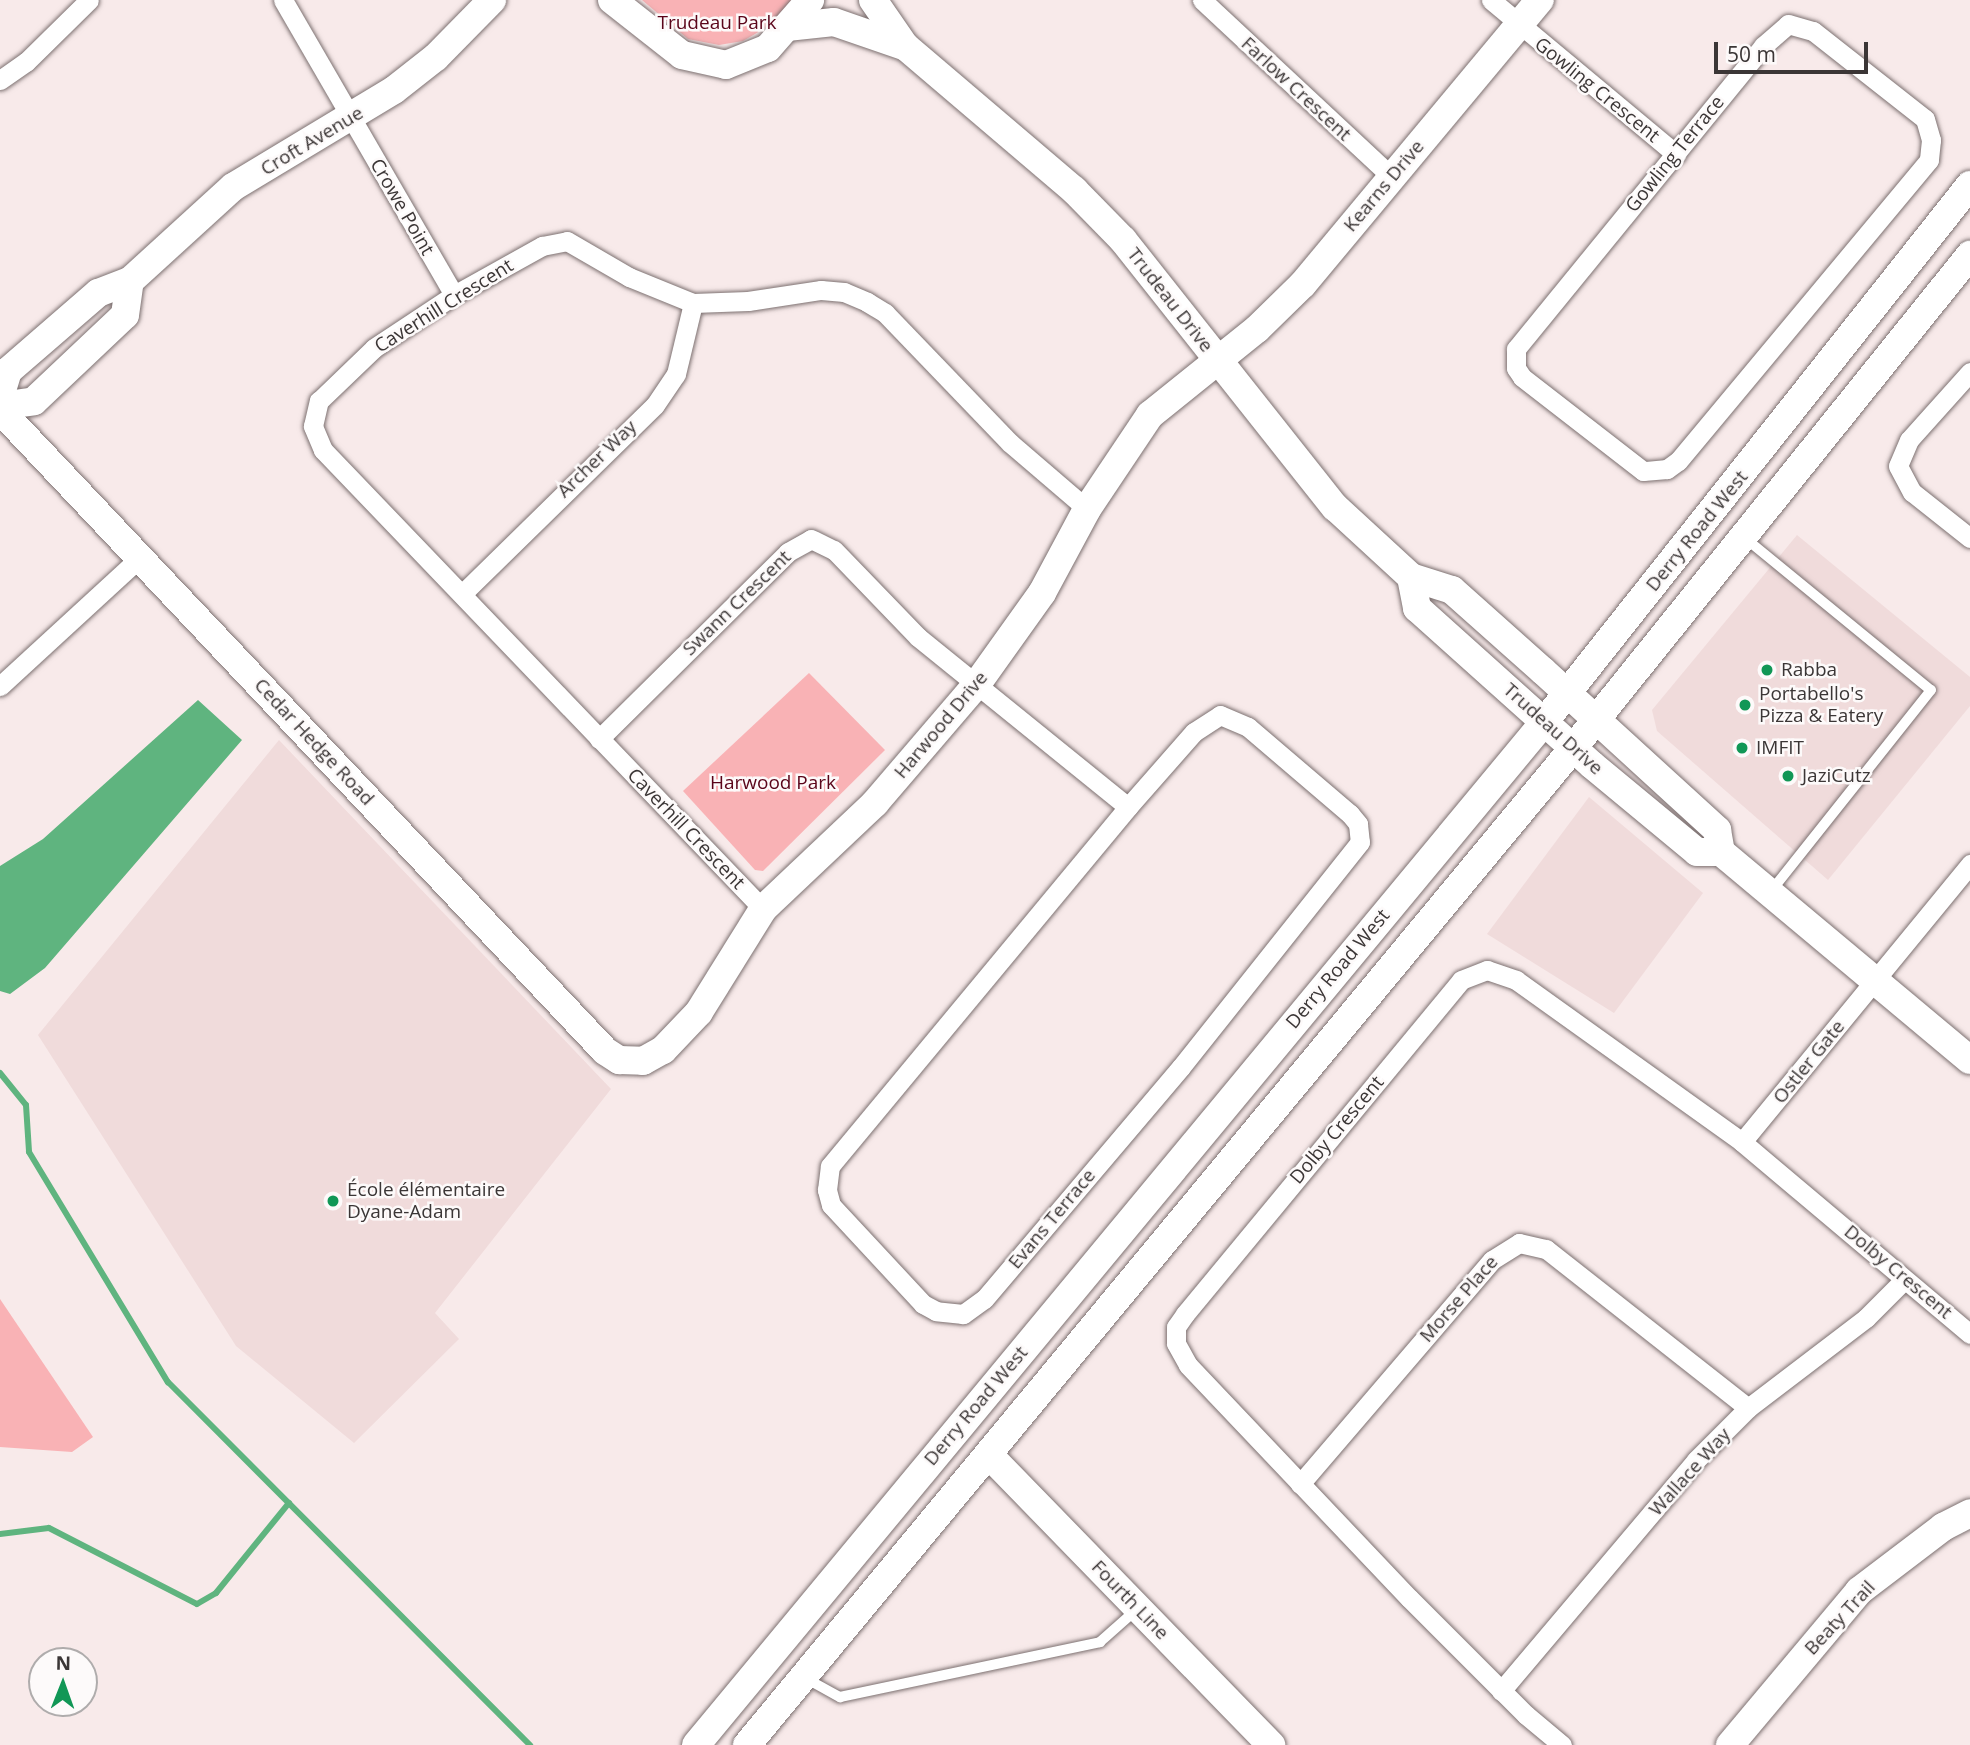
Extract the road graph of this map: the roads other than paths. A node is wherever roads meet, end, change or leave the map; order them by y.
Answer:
1 (89, 0) edge
2 (283, 0) edge
3 (492, 0) edge
4 (612, 0) edge
5 (810, 0) edge
6 (873, 0) edge
7 (1202, 0) edge
8 (1491, 0) edge
9 (1539, 0) edge
10 (1518, 26) junction
11 (787, 27) junction
12 (906, 47) junction
13 (0, 80) edge
14 (349, 120) junction
15 (1676, 154) junction
16 (1392, 177) junction
17 (1970, 185) edge
18 (1970, 255) edge
19 (130, 281) junction
20 (454, 295) junction
21 (693, 303) junction
22 (1216, 360) junction
23 (1970, 372) edge
24 (0, 397) edge
25 (0, 408) edge
26 (1087, 509) junction
27 (1745, 538) junction
28 (1970, 538) edge
29 (139, 558) junction
30 (1410, 577) junction
31 (462, 594) junction
32 (977, 684) junction
33 (0, 686) edge
34 (1567, 692) junction
35 (1595, 719) junction
36 (1545, 721) junction
37 (598, 739) junction
38 (1574, 747) junction
39 (1128, 807) junction
40 (1721, 852) junction
41 (1970, 864) edge
42 (1770, 893) junction
43 (763, 909) junction
44 (1875, 980) junction
45 (1970, 1059) edge
46 (635, 1062) joint
47 (1742, 1142) junction
48 (1904, 1280) junction
49 (1970, 1334) edge
50 (1748, 1408) junction
51 (989, 1455) junction
52 (1300, 1484) junction
53 (1970, 1514) edge
54 (1138, 1608) junction
55 (804, 1677) junction
56 (1501, 1691) junction
57 (696, 1745) edge
58 (747, 1745) edge
59 (1271, 1745) edge
60 (1562, 1745) edge
61 (1730, 1745) edge

1 - 13 street
2 - 14 street, Crowe Point
3 - 14 street, Croft Avenue
4 - 11 street
5 - 11 street
6 - 12 street, Trudeau Drive
7 - 16 street, Farlow Crescent
8 - 10 street, Gowling Crescent
9 - 10 street, Kearns Drive
10 - 15 street, Gowling Crescent
10 - 16 street, Kearns Drive
11 - 12 street, Trudeau Drive
12 - 22 street, Trudeau Drive
14 - 19 street, Croft Avenue
14 - 20 street, Crowe Point
15 - 15 street, Gowling Terrace
16 - 22 street, Kearns Drive
17 - 34 street, Derry Road West
18 - 27 street, Derry Road West
19 - 24 street, Croft Avenue
19 - 25 street
20 - 21 street, Caverhill Crescent
20 - 31 street, Caverhill Crescent
21 - 26 street, Caverhill Crescent
21 - 31 street, Archer Way
22 - 26 street, Harwood Drive
22 - 30 street, Trudeau Drive
23 - 28 street
25 - 29 street, Cedar Hedge Road
26 - 32 street, Harwood Drive
27 - 35 street, Derry Road West
27 - 42 lane
29 - 33 street
29 - 46 street, Cedar Hedge Road
30 - 34 street, Trudeau Drive
30 - 36 street, Trudeau Drive
31 - 37 street, Caverhill Crescent
32 - 37 street, Swann Crescent
32 - 39 street
32 - 43 street, Harwood Drive
34 - 35 street, Trudeau Drive
34 - 36 street, Derry Road West
35 - 38 street, Derry Road West
35 - 40 street, Trudeau Drive
36 - 38 street, Trudeau Drive
36 - 57 street, Derry Road West
37 - 43 street, Caverhill Crescent
38 - 40 street, Trudeau Drive
38 - 51 street, Derry Road West
39 - 39 street, Evans Terrace
40 - 42 street, Trudeau Drive
41 - 44 street, Ostler Gate
42 - 44 street, Trudeau Drive
43 - 46 street, Harwood Drive
44 - 45 street, Trudeau Drive
44 - 47 street, Ostler Gate
47 - 48 street, Dolby Crescent
47 - 52 street, Dolby Crescent
48 - 49 street, Dolby Crescent
48 - 50 street, Wallace Way
50 - 52 street, Morse Place
50 - 56 street, Wallace Way
51 - 54 street, Fourth Line
51 - 55 street, Derry Road West
52 - 56 street, Dolby Crescent
53 - 61 street, Beaty Trail
54 - 55 lane
54 - 59 street, Fourth Line
55 - 58 street, Derry Road West
56 - 60 street, Dolby Crescent

